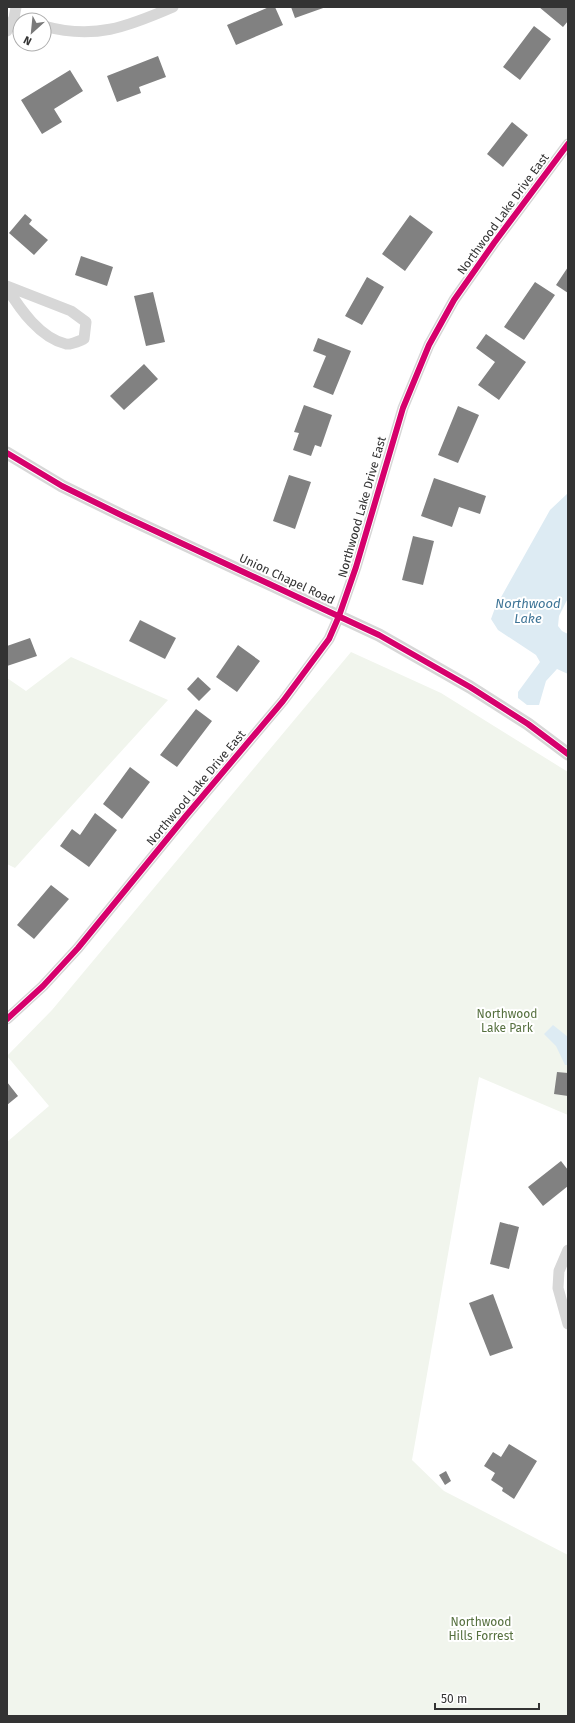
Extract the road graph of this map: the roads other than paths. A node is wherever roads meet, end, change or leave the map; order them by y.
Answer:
1 (173, 7) edge
2 (52, 28) edge
3 (568, 144) edge
4 (7, 287) edge
5 (7, 454) edge
6 (340, 616) junction
7 (568, 754) edge
8 (7, 1019) edge
9 (568, 1250) edge
10 (568, 1324) edge

1 - 2 street
3 - 6 street, Northwood Lake Drive East
4 - 4 street
5 - 6 street, Union Chapel Road
6 - 7 street, Union Chapel Road
6 - 8 street, Northwood Lake Drive East
9 - 10 street

